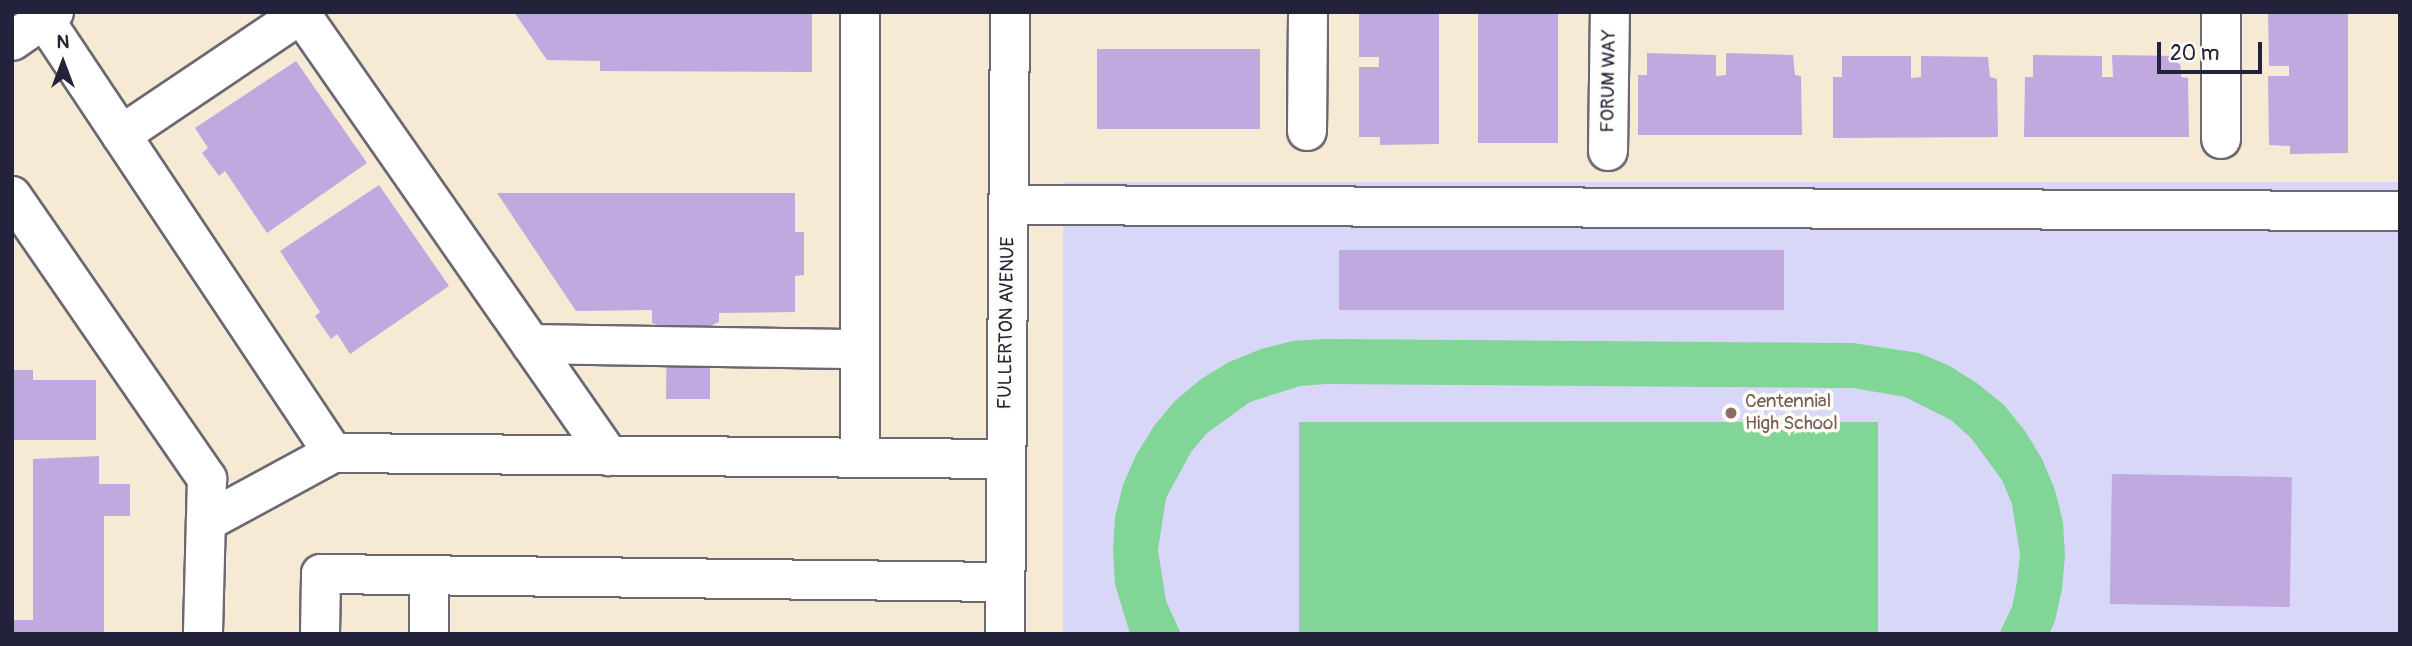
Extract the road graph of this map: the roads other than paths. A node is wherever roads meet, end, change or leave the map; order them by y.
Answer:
1 (860, 12) edge
2 (1010, 12) edge
3 (1308, 12) edge
4 (1610, 12) edge
5 (2221, 12) edge
6 (302, 13) edge
7 (49, 15) edge
8 (12, 40) edge
9 (1307, 131) dead end
10 (121, 135) junction
11 (2221, 139) dead end
12 (1608, 150) dead end
13 (12, 197) edge
14 (1009, 205) junction
15 (2400, 211) edge
16 (531, 344) junction
17 (860, 349) junction
18 (333, 453) junction
19 (609, 456) junction
20 (860, 457) junction
21 (1006, 459) junction
22 (206, 522) junction
23 (429, 575) junction
24 (1005, 582) junction
25 (203, 634) edge
26 (320, 634) edge
27 (429, 634) edge
28 (1004, 634) edge

1 - 17 main road
2 - 14 main road, FULLERTON AVENUE
3 - 9 main road
4 - 12 main road, FORUM WAY
5 - 11 main road
6 - 10 main road
6 - 16 main road
7 - 8 main road
7 - 10 main road
10 - 18 main road
13 - 22 main road
14 - 15 main road
14 - 21 main road, FULLERTON AVENUE
16 - 17 main road
16 - 19 main road
17 - 20 main road
18 - 19 main road
18 - 22 main road
19 - 20 main road
20 - 21 main road
21 - 24 main road, FULLERTON AVENUE
22 - 25 main road
23 - 24 main road
23 - 26 main road
23 - 27 main road
24 - 28 main road, FULLERTON AVENUE

